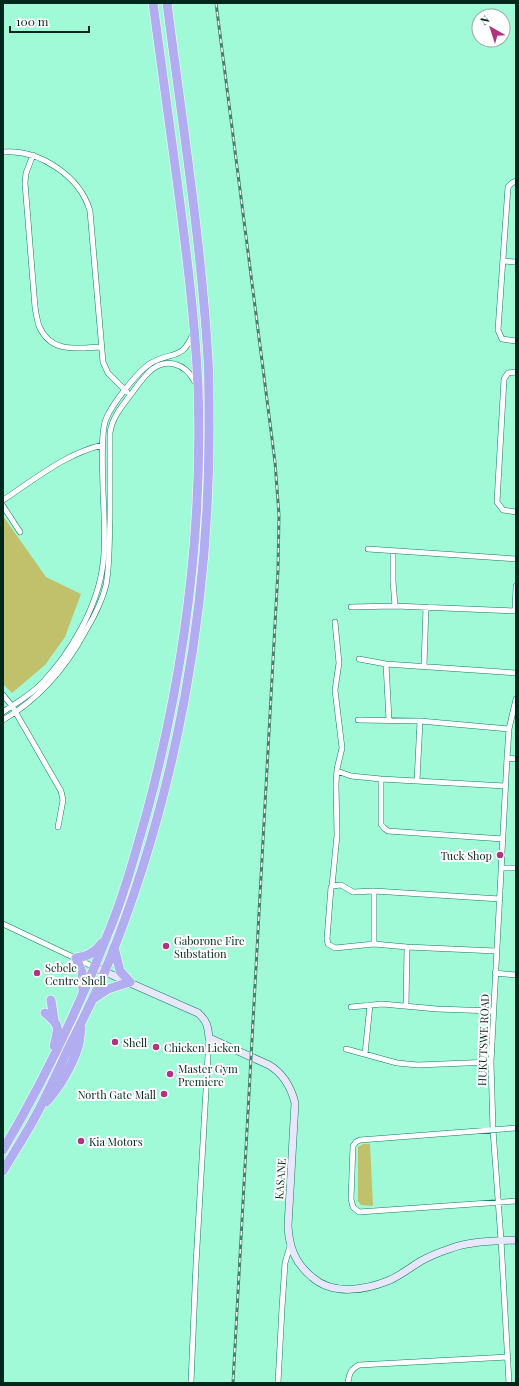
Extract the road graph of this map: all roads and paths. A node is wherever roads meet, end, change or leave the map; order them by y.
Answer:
1 (153, 3) edge
2 (167, 3) edge
3 (3, 152) edge
4 (33, 156) junction
5 (516, 182) edge
6 (503, 261) junction
7 (516, 262) edge
8 (194, 331) junction
9 (516, 341) edge
10 (102, 347) junction
11 (516, 372) edge
12 (198, 387) junction
13 (125, 390) junction
14 (131, 395) junction
15 (103, 446) junction
16 (3, 500) edge
17 (3, 506) edge
18 (516, 512) edge
19 (20, 532) dead end
20 (368, 549) dead end
21 (393, 551) junction
22 (516, 559) edge
23 (516, 586) edge
24 (395, 606) junction
25 (351, 607) dead end
26 (426, 607) junction
27 (515, 611) edge
28 (335, 622) dead end
29 (359, 659) dead end
30 (386, 664) junction
31 (424, 666) junction
32 (516, 673) edge
33 (3, 695) edge
34 (516, 699) edge
35 (12, 706) junction
36 (3, 712) edge
37 (16, 713) junction
38 (3, 720) edge
39 (358, 720) dead end
40 (389, 720) junction
41 (420, 721) junction
42 (509, 729) junction
43 (507, 758) junction
44 (516, 759) edge
45 (337, 771) junction
46 (381, 778) junction
47 (417, 781) junction
48 (505, 786) junction
49 (58, 827) dead end
50 (503, 839) junction
51 (502, 868) junction
52 (516, 868) edge
53 (332, 886) junction
54 (374, 892) junction
55 (500, 899) junction
56 (3, 924) edge
57 (108, 935) junction
58 (374, 944) junction
59 (114, 947) junction
60 (407, 947) junction
61 (496, 951) junction
62 (76, 958) junction
63 (94, 967) junction
64 (105, 971) junction
65 (495, 974) junction
66 (516, 975) edge
67 (130, 982) junction
68 (83, 992) junction
69 (93, 999) junction
70 (51, 1000) dead end
71 (370, 1005) junction
72 (351, 1006) dead end
73 (406, 1006) junction
74 (493, 1010) junction
75 (45, 1013) dead end
76 (54, 1020) junction
77 (209, 1038) junction
78 (346, 1049) dead end
79 (365, 1054) junction
80 (491, 1062) junction
81 (44, 1077) junction
82 (516, 1128) edge
83 (493, 1130) junction
84 (3, 1150) edge
85 (3, 1171) edge
86 (516, 1201) edge
87 (498, 1202) junction
88 (501, 1240) junction
89 (516, 1240) edge
90 (290, 1246) junction
91 (508, 1357) junction
92 (191, 1383) edge
93 (278, 1383) edge
94 (348, 1383) edge
95 (509, 1383) edge

1 - 8 highway
2 - 59 highway
3 - 4 street
4 - 10 street
4 - 10 street
5 - 6 street
6 - 7 street
6 - 9 street
8 - 12 highway
8 - 13 street
10 - 13 street
11 - 18 street
12 - 14 street
12 - 57 highway
13 - 14 street
13 - 15 street
14 - 37 street
15 - 16 street
15 - 35 street
17 - 19 street
20 - 21 street
21 - 22 street
21 - 24 street
23 - 27 street
24 - 25 street
24 - 26 street
26 - 27 street
26 - 31 street
28 - 45 street
29 - 30 street
30 - 31 street
30 - 40 street
31 - 32 street
33 - 35 street
34 - 42 street, HUKUTSWE ROAD
35 - 36 street
35 - 37 street
37 - 38 street
37 - 49 street
39 - 40 street
40 - 41 street
41 - 42 street
41 - 47 street
42 - 43 street, HUKUTSWE ROAD
43 - 44 street
43 - 48 street, HUKUTSWE ROAD
45 - 46 street
45 - 53 street
46 - 47 street
46 - 50 street
47 - 48 street
48 - 50 street, HUKUTSWE ROAD
50 - 51 street, HUKUTSWE ROAD
51 - 52 street
51 - 55 street, HUKUTSWE ROAD
53 - 54 street
53 - 58 street
54 - 55 street
54 - 58 street
55 - 61 street, HUKUTSWE ROAD
56 - 62 street
57 - 62 highway
57 - 63 highway
58 - 60 street
59 - 64 highway
59 - 67 highway
60 - 61 street
60 - 73 street
61 - 65 street, HUKUTSWE ROAD
62 - 63 street
62 - 68 highway
63 - 64 street
63 - 68 highway
64 - 67 street
64 - 69 highway
65 - 66 street
65 - 74 street, HUKUTSWE ROAD
67 - 69 highway
67 - 77 street
68 - 81 highway
69 - 85 highway
70 - 76 highway
71 - 72 street
71 - 73 street
71 - 79 street
73 - 74 street
74 - 80 street, HUKUTSWE ROAD
75 - 76 highway
76 - 81 highway
77 - 90 street, KASANE
77 - 92 street
78 - 79 street
79 - 80 street
80 - 83 street, HUKUTSWE ROAD
81 - 84 highway
82 - 83 street
83 - 87 street, HUKUTSWE ROAD
83 - 87 street
86 - 87 street
87 - 88 street, HUKUTSWE ROAD
88 - 89 street, KASANE
88 - 90 street, KASANE
88 - 91 street, HUKUTSWE ROAD
90 - 93 street
91 - 94 street
91 - 95 street, HUKUTSWE ROAD

